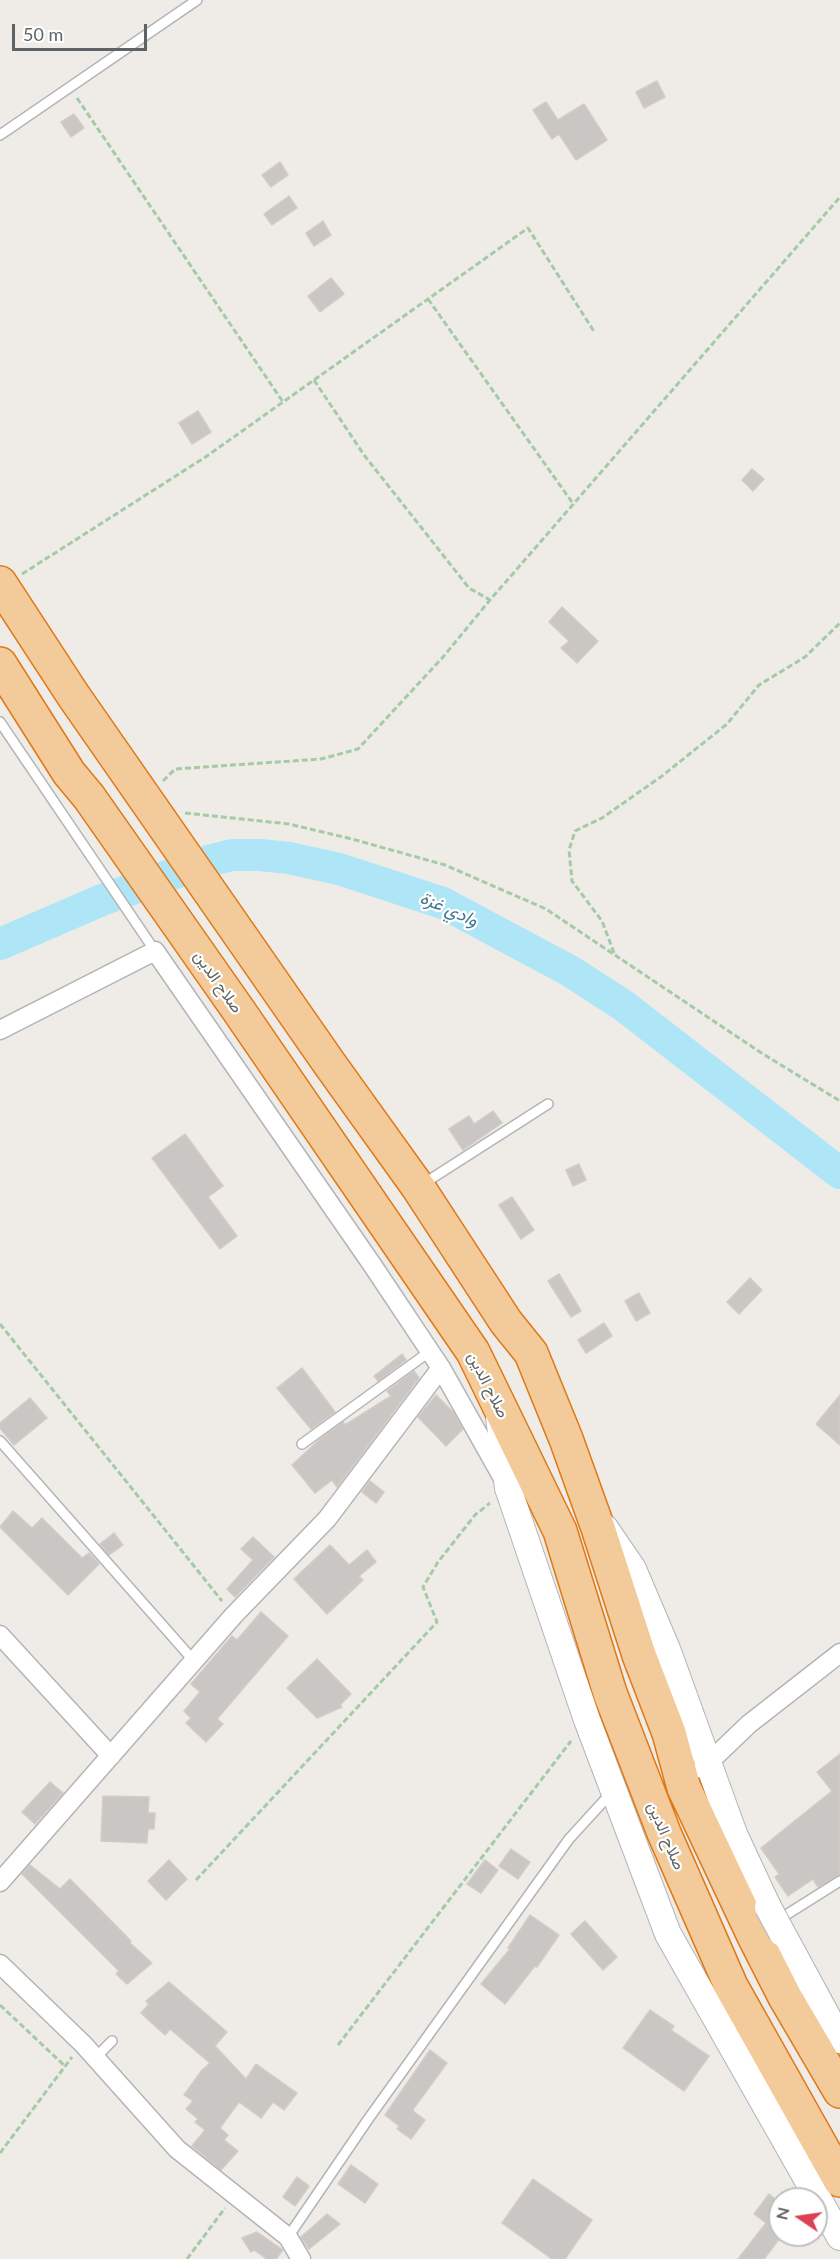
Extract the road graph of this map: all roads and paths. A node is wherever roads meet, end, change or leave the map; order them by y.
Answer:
1 (196, 0) edge
2 (69, 87) junction
3 (0, 135) edge
4 (840, 197) edge
5 (428, 299) junction
6 (595, 333) dead end
7 (314, 380) junction
8 (284, 402) junction
9 (573, 505) junction
10 (1, 585) edge
11 (490, 600) junction
12 (840, 623) edge
13 (0, 664) edge
14 (0, 722) edge
15 (145, 800) junction
16 (182, 812) dead end
17 (155, 951) junction
18 (615, 955) junction
19 (0, 1030) edge
20 (840, 1101) edge
21 (548, 1104) dead end
22 (418, 1187) junction
23 (0, 1324) edge
24 (429, 1352) junction
25 (441, 1368) junction
26 (497, 1402) junction
27 (0, 1441) edge
28 (302, 1444) dead end
29 (508, 1488) junction
30 (591, 1507) junction
31 (234, 1615) junction
32 (0, 1635) edge
33 (840, 1653) edge
34 (194, 1661) junction
35 (587, 1720) junction
36 (111, 1756) junction
37 (708, 1764) junction
38 (684, 1788) junction
39 (614, 1791) junction
40 (196, 1880) dead end
41 (840, 1881) edge
42 (0, 1882) edge
43 (768, 1935) junction
44 (0, 1965) edge
45 (0, 2005) edge
46 (840, 2040) edge
47 (111, 2041) dead end
48 (338, 2045) dead end
49 (89, 2051) junction
50 (66, 2067) junction
51 (840, 2091) edge
52 (0, 2153) edge
53 (840, 2180) edge
54 (235, 2195) junction
55 (288, 2237) junction
56 (840, 2237) edge
57 (187, 2259) edge
58 (301, 2259) edge

1 - 2 lane
2 - 3 lane
2 - 8 path
4 - 9 path
5 - 6 path
5 - 7 path
5 - 9 path
7 - 8 path
7 - 11 path
8 - 10 path
9 - 11 path
10 - 15 highway
11 - 15 path
12 - 18 path
13 - 26 highway, صلاح الدين
14 - 17 lane
15 - 22 highway
16 - 18 path
17 - 19 street
17 - 24 street
18 - 20 path
21 - 22 lane
22 - 30 highway
23 - 31 path
24 - 25 street
24 - 28 lane
25 - 29 street
25 - 31 street
26 - 29 main road
26 - 53 highway, صلاح الدين
27 - 34 lane
29 - 35 main road
29 - 40 path
30 - 37 main road
30 - 38 highway
31 - 34 street
32 - 36 street
33 - 37 street
34 - 36 street
35 - 39 main road
35 - 48 path
36 - 42 street
37 - 38 street
37 - 43 main road, bridge
38 - 43 highway
39 - 55 lane
39 - 56 main road
41 - 43 lane
43 - 46 main road
43 - 51 highway
44 - 49 street
45 - 50 path
47 - 49 lane
49 - 50 path
49 - 54 street
50 - 52 path
54 - 55 street
54 - 57 path
55 - 58 street

